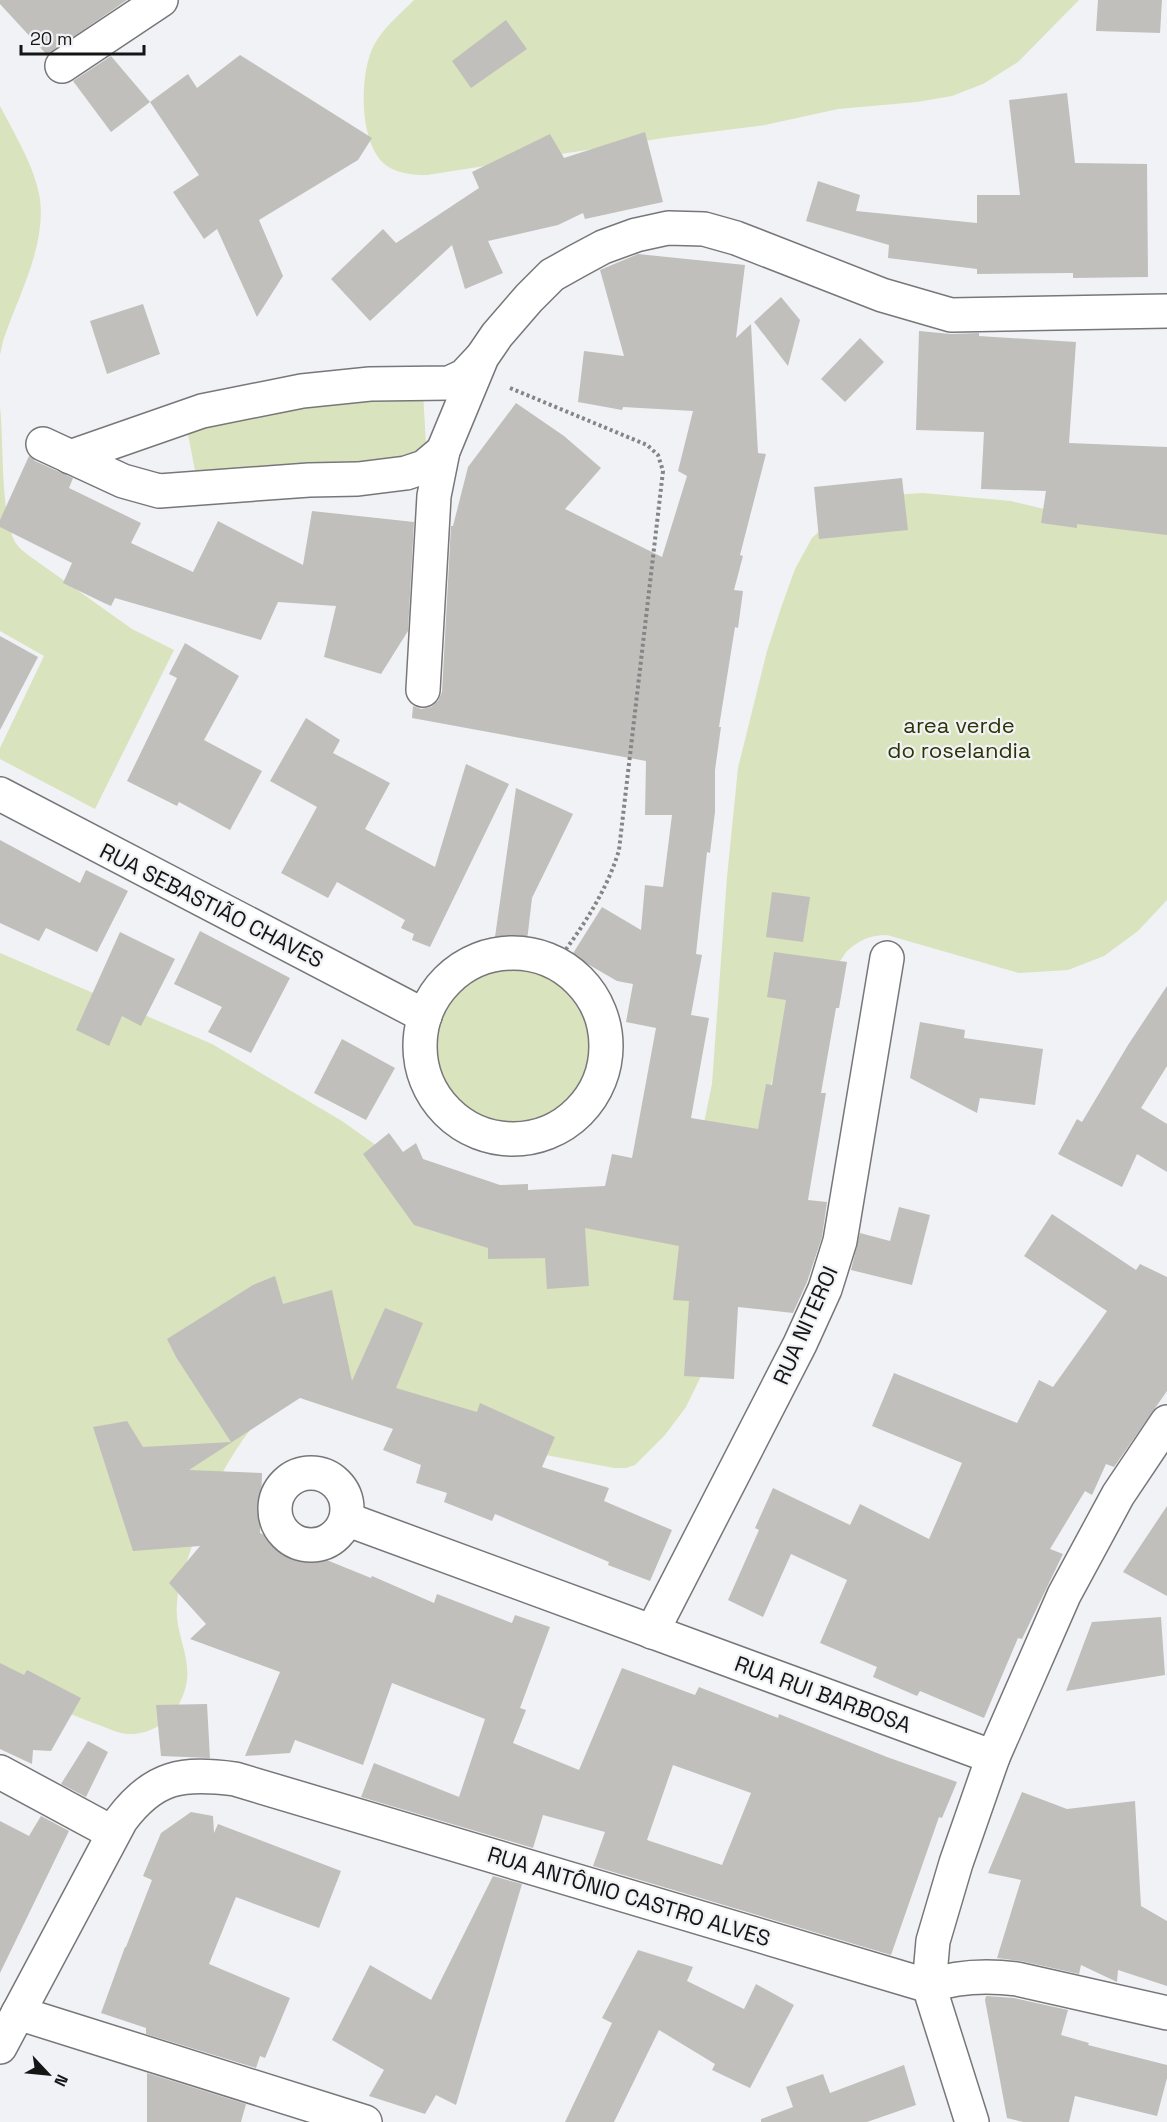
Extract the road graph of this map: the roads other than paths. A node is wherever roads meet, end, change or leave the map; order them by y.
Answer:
1 (161, 0) edge
2 (62, 66) dead end
3 (1167, 311) edge
4 (482, 357) junction
5 (443, 451) junction
6 (423, 690) dead end
7 (0, 794) edge
8 (887, 958) dead end
9 (425, 1016) junction
10 (1167, 1422) edge
11 (346, 1519) dead end
12 (652, 1632) junction
13 (993, 1757) junction
14 (0, 1772) edge
15 (113, 1833) junction
16 (929, 1986) junction
17 (18, 2013) junction
18 (1167, 2013) edge
19 (0, 2047) edge
20 (365, 2122) edge
21 (972, 2122) edge

1 - 2 street
3 - 4 street
4 - 5 street
4 - 5 street
5 - 6 street
7 - 9 street, RUA SEBASTIÃO CHAVES
8 - 12 street, RUA NITEROI
9 - 9 street
10 - 13 street
11 - 12 street, RUA RUI BARBOSA
12 - 13 street, RUA RUI BARBOSA
13 - 16 street
14 - 15 street
15 - 16 street, RUA ANTÔNIO CASTRO ALVES
15 - 17 street
16 - 18 street
16 - 21 street
17 - 19 street
17 - 20 street

